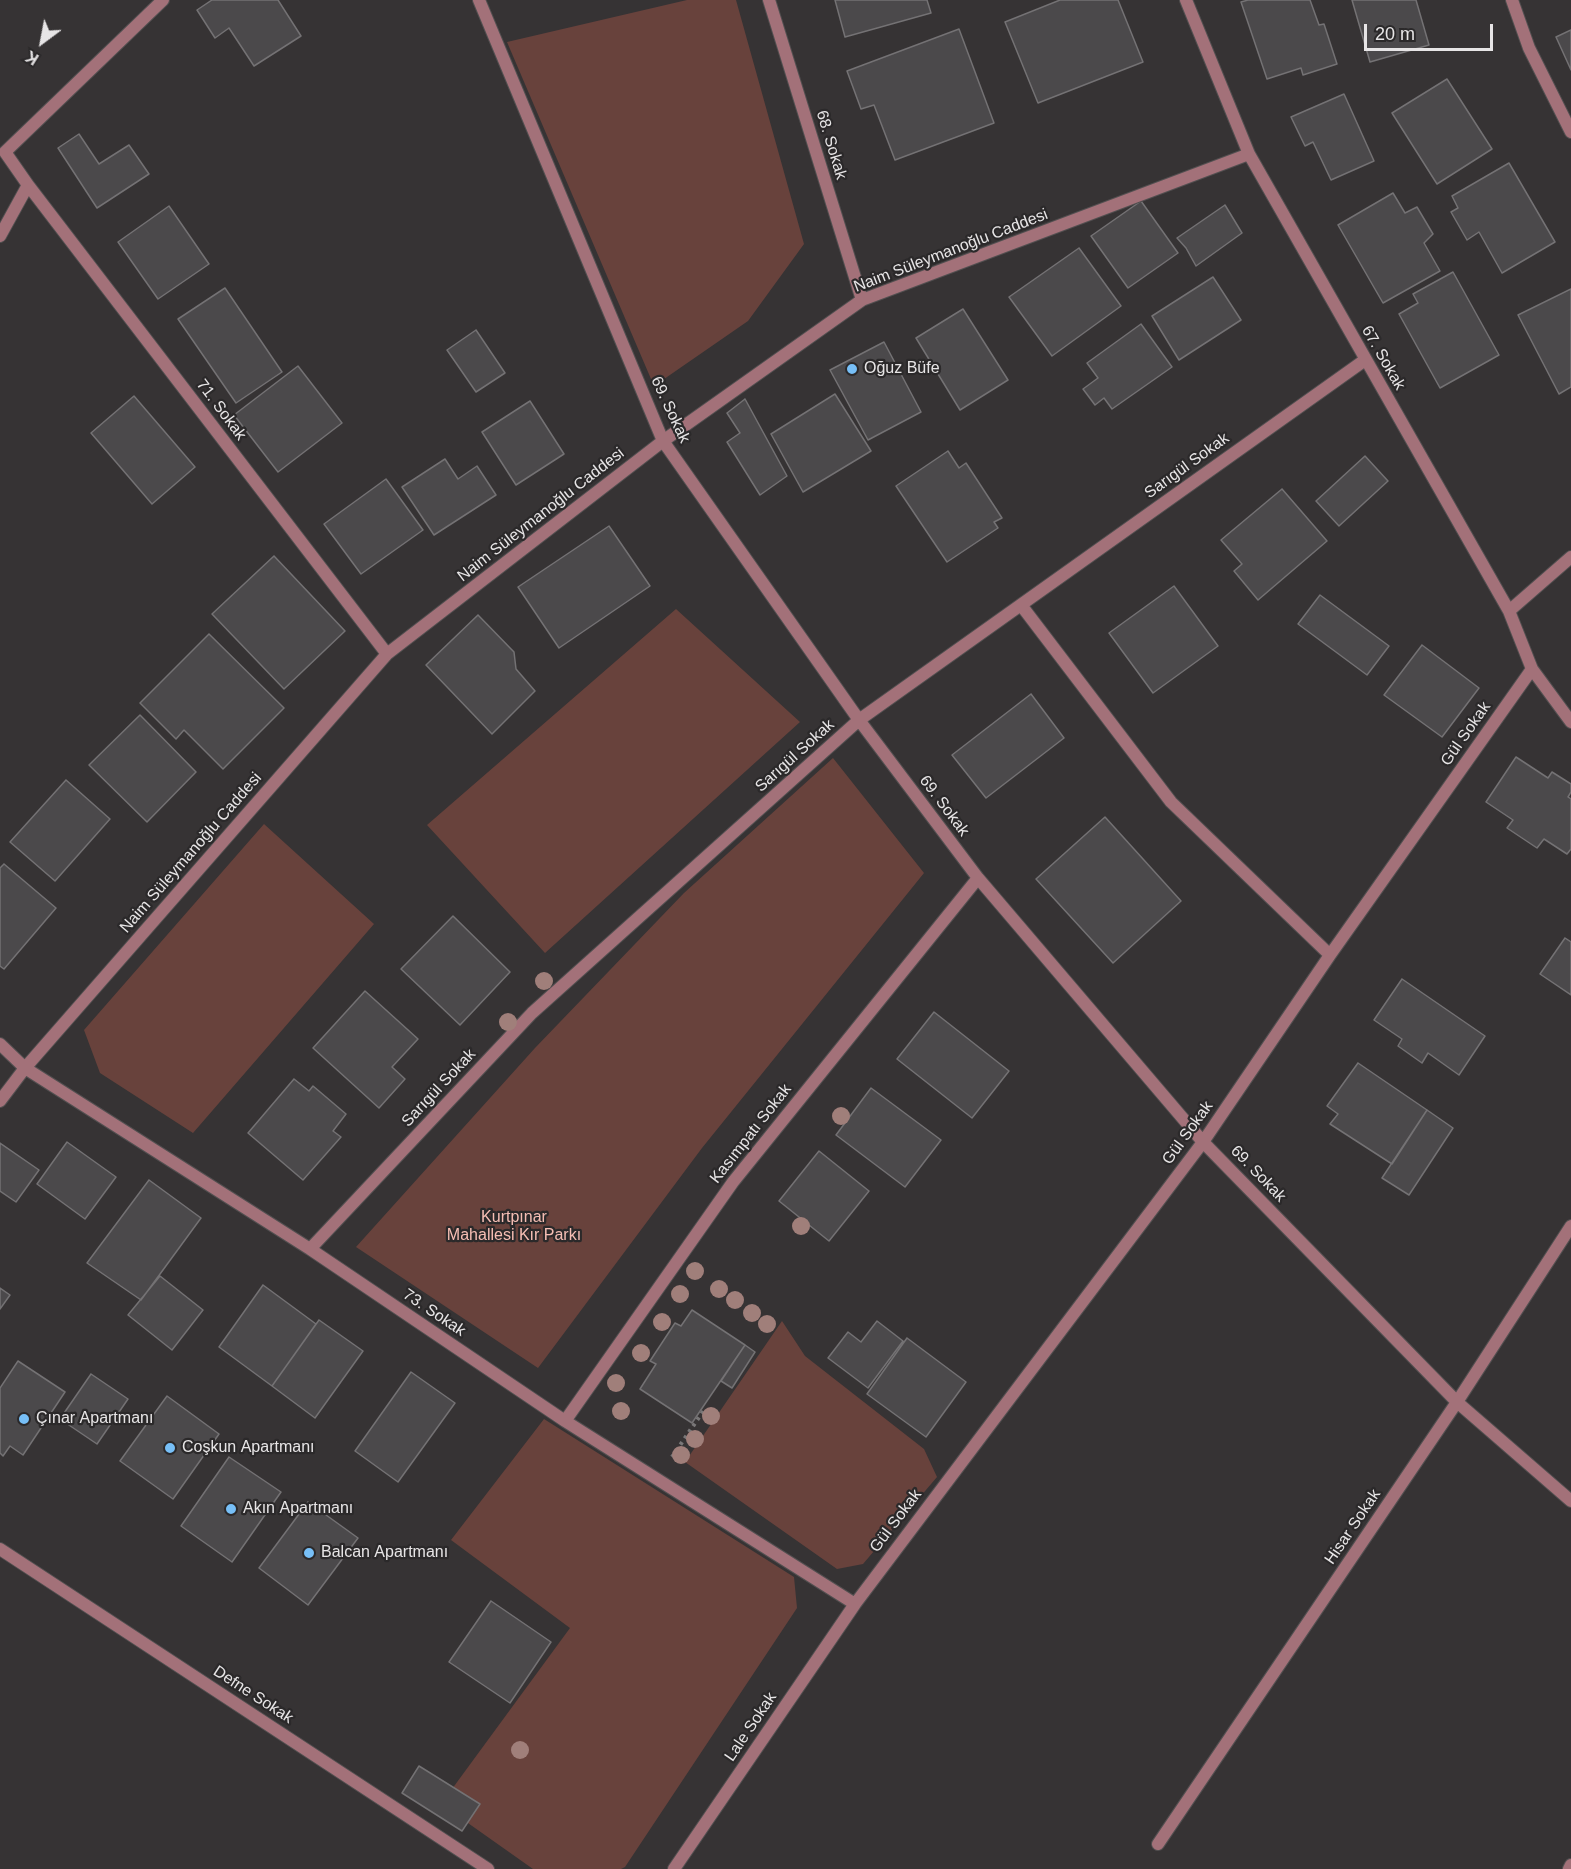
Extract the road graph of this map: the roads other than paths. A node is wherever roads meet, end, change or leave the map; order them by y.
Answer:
1 (163, 0) edge
2 (479, 0) edge
3 (769, 0) edge
4 (1186, 0) edge
5 (1512, 0) edge
6 (1571, 132) edge
7 (1248, 154) junction
8 (28, 185) junction
9 (0, 236) edge
10 (862, 300) junction
11 (1365, 360) junction
12 (663, 441) junction
13 (1571, 557) edge
14 (1021, 605) junction
15 (1509, 611) junction
16 (387, 654) junction
17 (1532, 669) junction
18 (859, 720) junction
19 (1571, 722) edge
20 (978, 878) junction
21 (1330, 955) junction
22 (0, 1044) edge
23 (25, 1068) junction
24 (0, 1101) edge
25 (1203, 1142) junction
26 (1571, 1226) edge
27 (310, 1249) junction
28 (1457, 1402) junction
29 (565, 1421) junction
30 (1571, 1502) edge
31 (0, 1549) edge
32 (855, 1604) junction
33 (1158, 1844) dead end
34 (1571, 1865) edge
35 (488, 1869) edge
36 (674, 1869) edge
37 (1569, 1869) edge

1 - 8 street, 71. Sokak
2 - 12 street, 69. Sokak
3 - 10 street, 68. Sokak
4 - 7 street, 67. Sokak
5 - 6 street
7 - 10 street, Naim Süleymanoğlu Caddesi
7 - 11 street, 67. Sokak
8 - 9 street
8 - 16 street, 71. Sokak
10 - 12 street, Naim Süleymanoğlu Caddesi
11 - 14 street, Sarıgül Sokak
11 - 15 street, 67. Sokak
12 - 16 street, Naim Süleymanoğlu Caddesi
12 - 18 street, 69. Sokak
13 - 15 street
14 - 18 street, Sarıgül Sokak
14 - 21 street
15 - 17 street, 67. Sokak
16 - 23 street, Naim Süleymanoğlu Caddesi
17 - 19 street, 67. Sokak
17 - 21 street, Gül Sokak
18 - 20 street, 69. Sokak
18 - 27 street, Sarıgül Sokak
20 - 25 street, 69. Sokak
20 - 29 street, Kasımpatı Sokak
21 - 25 street, Gül Sokak
22 - 23 street, 73. Sokak
23 - 24 street, Naim Süleymanoğlu Caddesi
23 - 27 street, 73. Sokak
25 - 28 street, 69. Sokak
25 - 32 street, Gül Sokak
26 - 28 street, Hisar Sokak
27 - 29 street, 73. Sokak
28 - 30 street, 69. Sokak
28 - 33 street, Hisar Sokak
29 - 32 street, 73. Sokak
31 - 35 street, Defne Sokak
32 - 36 street, Lale Sokak
34 - 37 street

